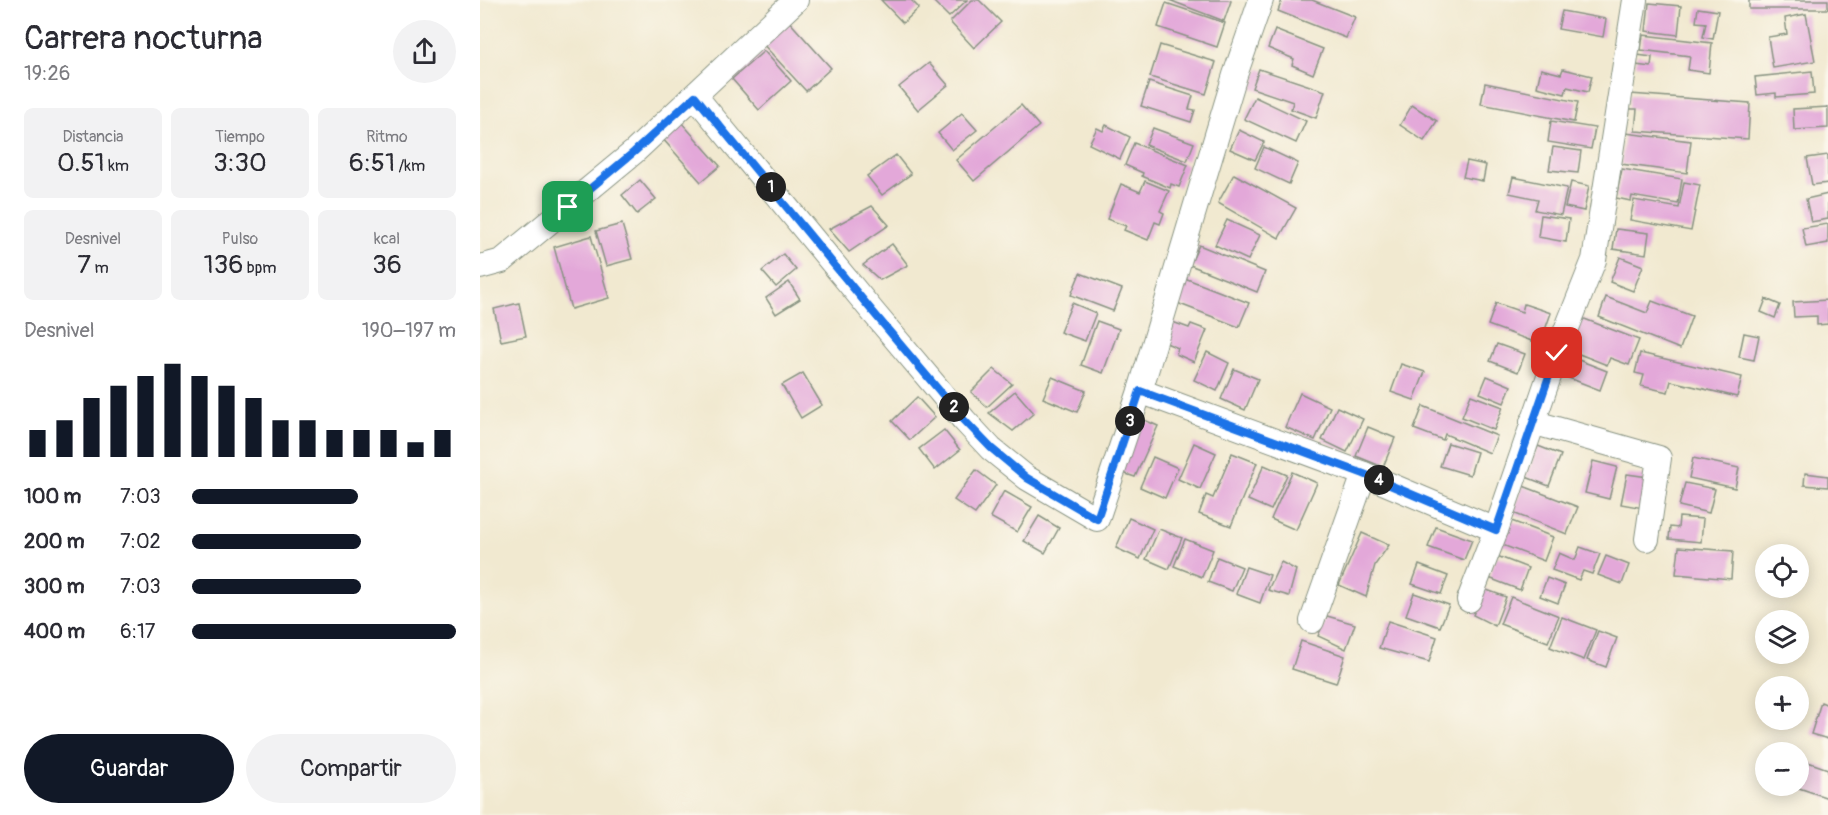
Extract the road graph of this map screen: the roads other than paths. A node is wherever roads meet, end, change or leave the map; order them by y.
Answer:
1 (796, 0) edge
2 (1261, 0) edge
3 (1635, 0) edge
4 (695, 96) junction
5 (480, 267) edge
6 (1140, 391) junction
7 (1532, 422) junction
8 (1364, 474) junction
9 (1496, 530) junction
10 (1647, 539) dead end
11 (1469, 600) dead end
12 (1312, 621) dead end

1 - 4 street
2 - 6 street
3 - 7 street
4 - 5 street
4 - 6 street
6 - 8 street
7 - 9 street
7 - 10 street
8 - 9 street
8 - 12 street
9 - 11 street

